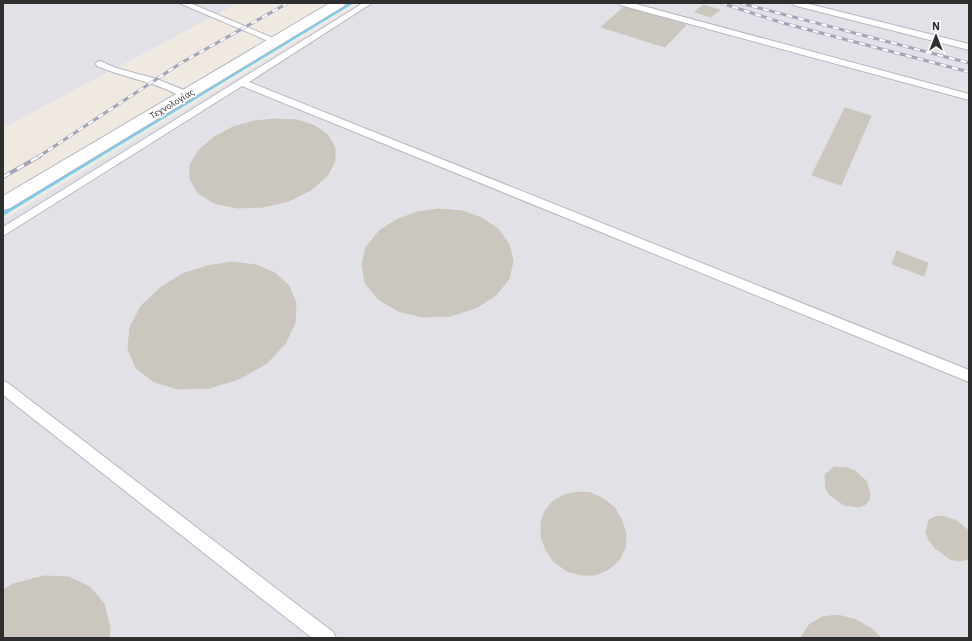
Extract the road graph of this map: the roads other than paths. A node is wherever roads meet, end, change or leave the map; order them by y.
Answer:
1 (185, 3) edge
2 (340, 3) edge
3 (368, 3) edge
4 (622, 3) edge
5 (796, 3) edge
6 (276, 41) junction
7 (969, 46) edge
8 (100, 64) dead end
9 (241, 82) junction
10 (188, 94) junction
11 (969, 97) edge
12 (3, 204) edge
13 (3, 232) edge
14 (969, 376) edge
15 (3, 387) edge
16 (327, 638) edge

1 - 6 lane
2 - 6 street, Τεχνολογίας
3 - 9 lane
4 - 11 lane
5 - 7 lane
6 - 10 street, Τεχνολογίας
8 - 10 lane
9 - 13 lane
9 - 14 lane
10 - 12 street, Τεχνολογίας
15 - 16 lane

